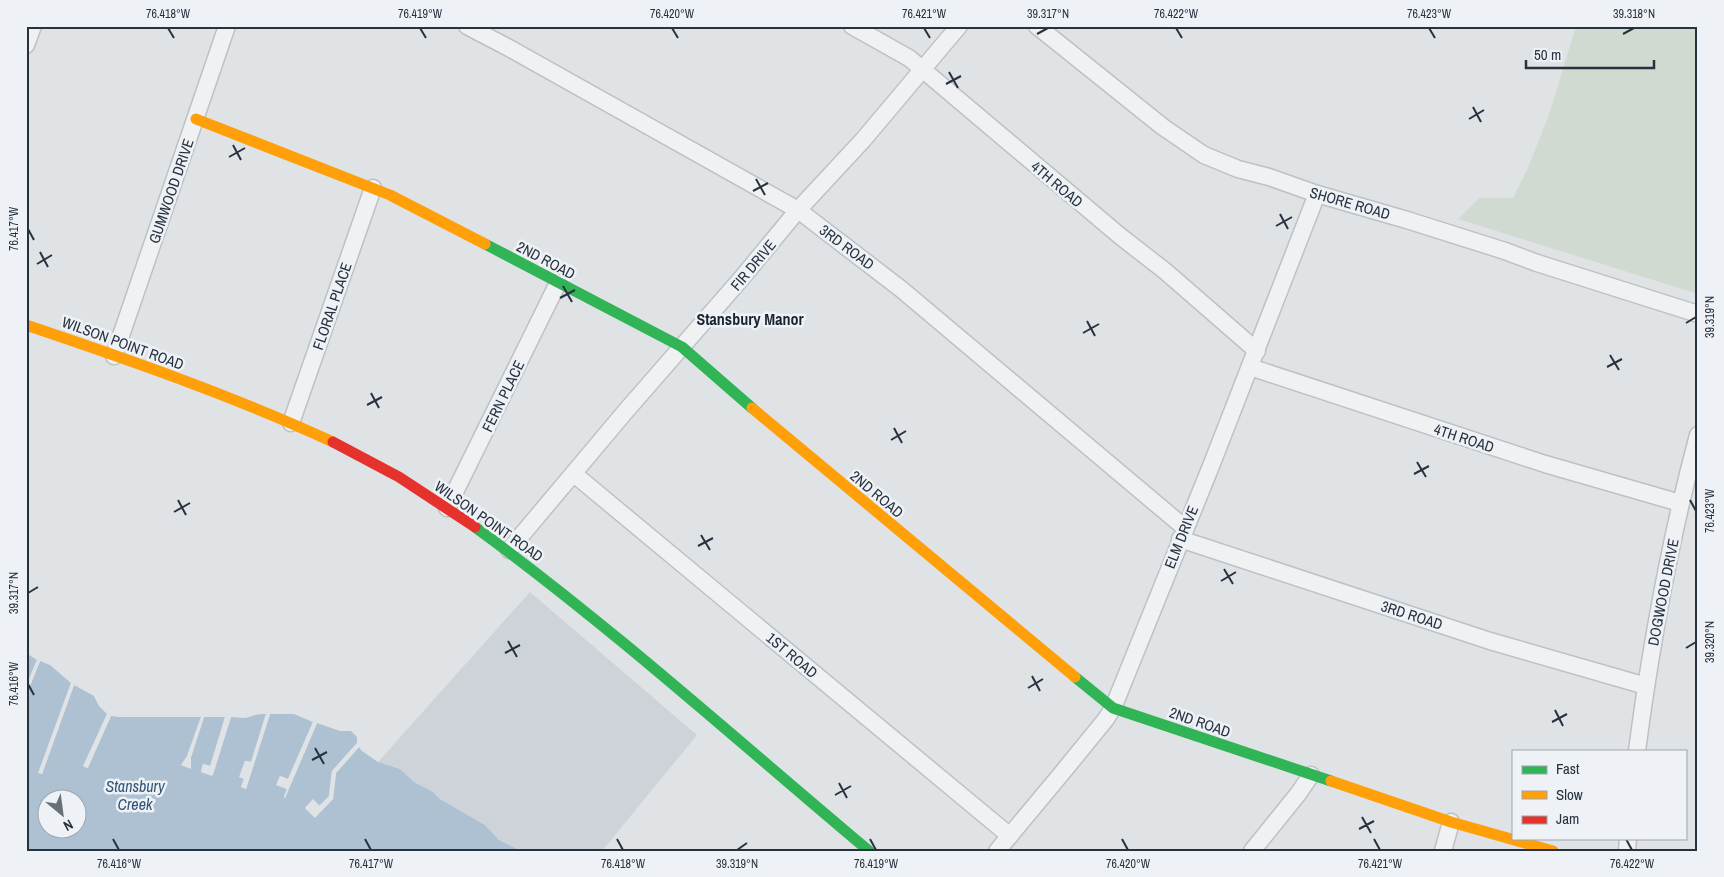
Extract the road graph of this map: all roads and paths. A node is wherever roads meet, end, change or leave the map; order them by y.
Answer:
1 (33, 26) edge
2 (228, 26) edge
3 (467, 26) edge
4 (852, 26) edge
5 (959, 26) edge
6 (1037, 26) edge
7 (26, 45) edge
8 (922, 70) junction
9 (196, 119) junction
10 (373, 188) junction
11 (1317, 194) junction
12 (798, 210) junction
13 (558, 283) junction
14 (1698, 314) edge
15 (26, 325) edge
16 (682, 347) junction
17 (1257, 350) junction
18 (114, 356) junction
19 (1250, 367) junction
20 (291, 423) junction
21 (1698, 434) edge
22 (574, 474) junction
23 (1680, 503) junction
24 (447, 508) junction
25 (1183, 533) junction
26 (508, 550) junction
27 (1646, 686) junction
28 (1113, 708) junction
29 (1637, 750) edge
30 (1310, 775) junction
31 (1451, 822) junction
32 (1010, 836) junction
33 (1512, 839) edge
34 (1514, 840) edge
35 (869, 851) edge
36 (996, 851) edge
37 (1252, 851) edge
38 (1443, 851) edge
39 (1553, 851) edge

1 - 7 street
2 - 9 street, GUMWOOD DRIVE
3 - 12 street, 3RD ROAD
4 - 8 street, 4TH ROAD
5 - 8 street, FIR DRIVE
6 - 11 street, SHORE ROAD
8 - 12 street, FIR DRIVE
8 - 17 street, 4TH ROAD
9 - 10 street, 2ND ROAD
9 - 18 street, GUMWOOD DRIVE
10 - 13 street, 2ND ROAD
10 - 20 street, FLORAL PLACE
11 - 14 street, SHORE ROAD
11 - 17 street, ELM DRIVE
12 - 16 street, FIR DRIVE
12 - 25 street, 3RD ROAD
13 - 16 street, 2ND ROAD
13 - 24 street, FERN PLACE
15 - 18 street, WILSON POINT ROAD
16 - 22 street, FIR DRIVE
16 - 28 street, 2ND ROAD
17 - 19 street, ELM DRIVE
18 - 20 street, WILSON POINT ROAD
19 - 23 street, 4TH ROAD
19 - 25 street, ELM DRIVE
20 - 24 street, WILSON POINT ROAD
21 - 23 street, DOGWOOD DRIVE
22 - 26 street, FIR DRIVE
22 - 32 street, 1ST ROAD
23 - 27 street, DOGWOOD DRIVE
24 - 26 street, WILSON POINT ROAD
25 - 27 street, 3RD ROAD
25 - 28 street, ELM DRIVE
26 - 35 street, WILSON POINT ROAD
27 - 29 street, DOGWOOD DRIVE
28 - 30 street, 2ND ROAD
28 - 32 street, ELM DRIVE
30 - 31 street, 2ND ROAD
30 - 37 street
31 - 33 street, 2ND ROAD
31 - 38 street
32 - 36 street, ELM DRIVE
34 - 39 street, 2ND ROAD

